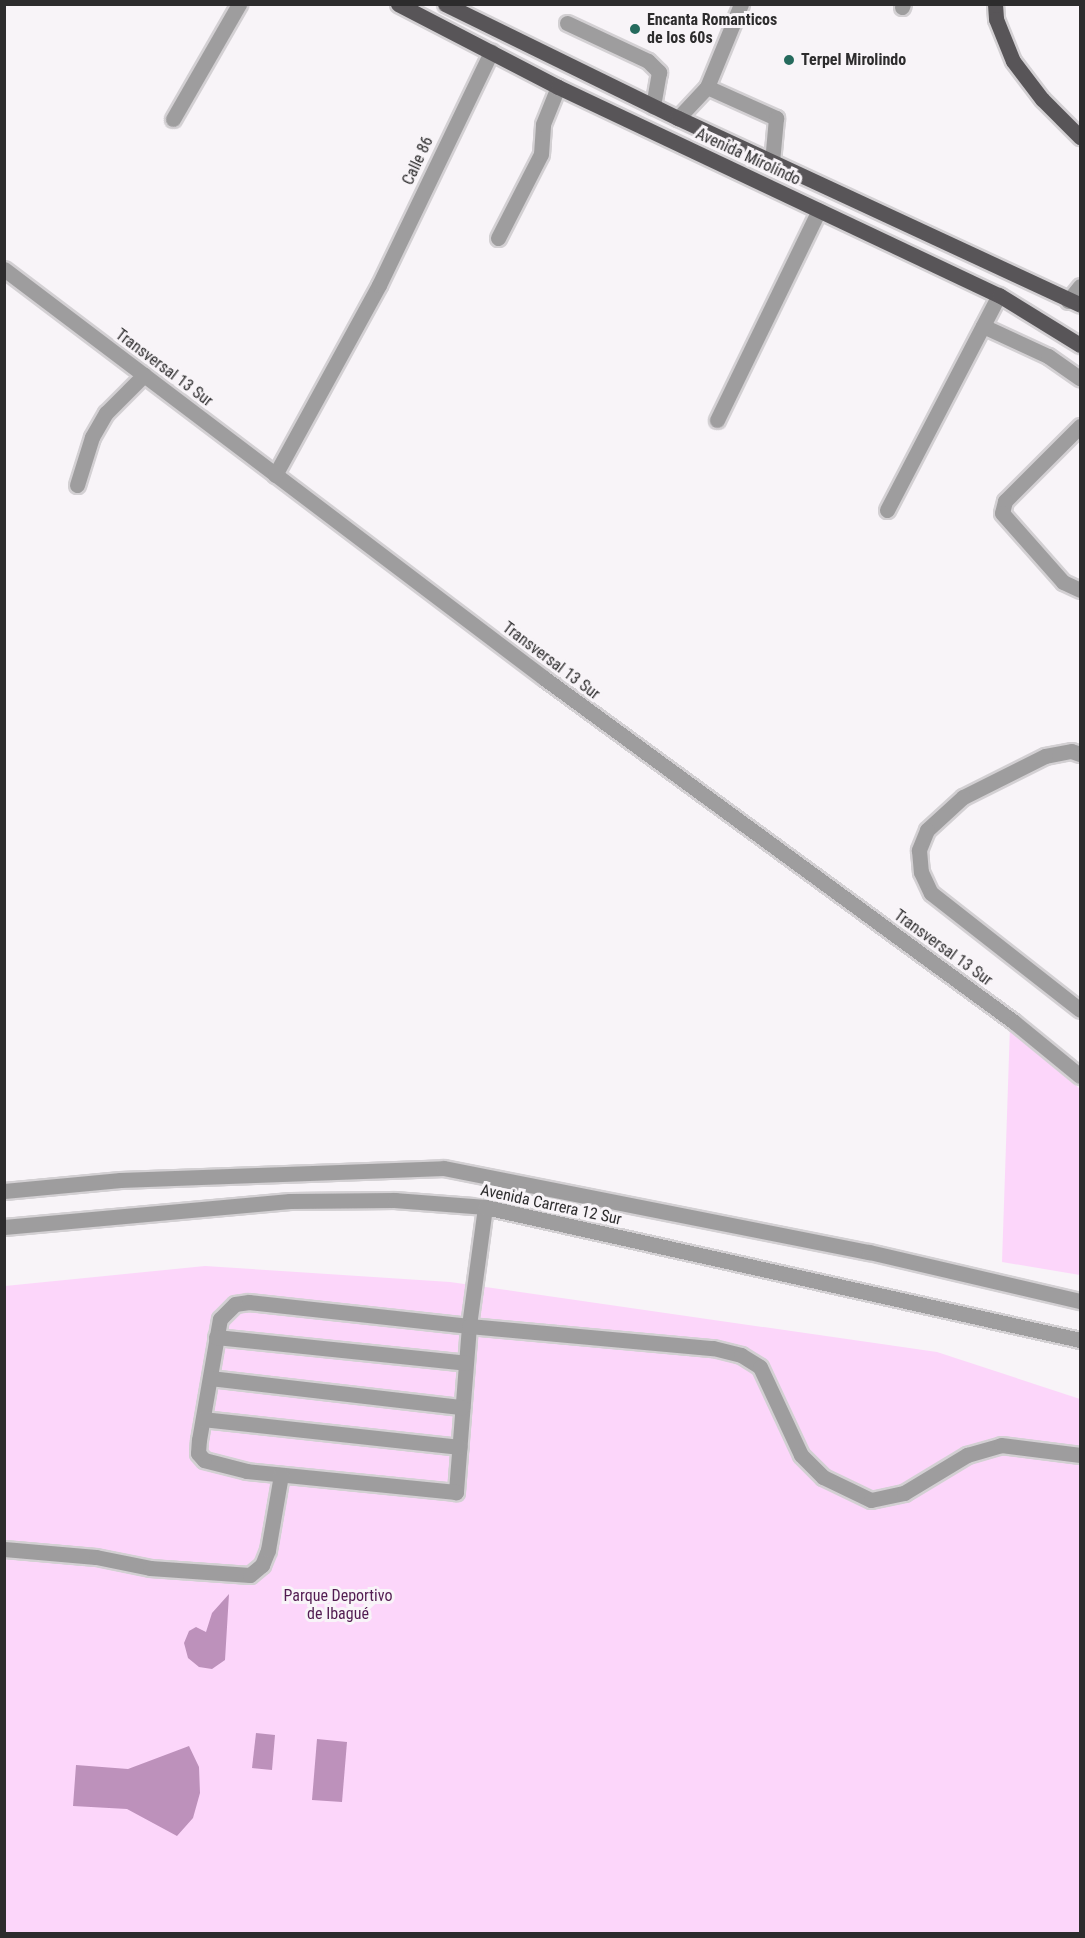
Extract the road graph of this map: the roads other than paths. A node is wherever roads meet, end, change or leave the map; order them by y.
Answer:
1 (239, 4) edge
2 (398, 4) edge
3 (445, 4) edge
4 (741, 4) edge
5 (995, 4) edge
6 (567, 23) dead end
7 (491, 52) junction
8 (558, 87) junction
9 (707, 87) junction
10 (653, 106) junction
11 (678, 118) junction
12 (173, 119) dead end
13 (1080, 136) edge
14 (772, 162) junction
15 (819, 210) junction
16 (498, 237) dead end
17 (4, 270) edge
18 (1080, 286) edge
19 (999, 295) junction
20 (1074, 303) edge
21 (983, 326) junction
22 (1080, 345) edge
23 (144, 375) junction
24 (1080, 378) edge
25 (717, 420) dead end
26 (1080, 426) edge
27 (275, 475) junction
28 (77, 485) dead end
29 (887, 510) dead end
30 (1080, 591) edge
31 (1080, 754) edge
32 (1080, 1010) edge
33 (1080, 1076) edge
34 (4, 1191) edge
35 (485, 1207) junction
36 (4, 1227) edge
37 (1080, 1301) edge
38 (469, 1326) junction
39 (216, 1337) junction
40 (1080, 1340) edge
41 (466, 1364) junction
42 (210, 1378) junction
43 (462, 1407) junction
44 (203, 1419) junction
45 (459, 1447) junction
46 (1080, 1455) edge
47 (281, 1475) junction
48 (4, 1549) edge

1 - 12 street
2 - 7 main road, Avenida Mirolindo
3 - 10 main road, Avenida Mirolindo
4 - 9 street
5 - 13 main road
6 - 10 street
7 - 8 main road, Avenida Mirolindo
7 - 27 street, Calle 86
8 - 15 main road, Avenida Mirolindo
8 - 16 street
9 - 11 street
9 - 14 street
10 - 11 main road, Avenida Mirolindo
11 - 14 main road, Avenida Mirolindo
14 - 20 main road, Avenida Mirolindo
15 - 19 main road, Avenida Mirolindo
15 - 25 street
17 - 23 street, Transversal 13 Sur
18 - 20 street
19 - 21 street
19 - 22 main road, Avenida Mirolindo
21 - 24 street
21 - 29 street
23 - 27 street, Transversal 13 Sur
23 - 28 street
26 - 30 street
27 - 33 street, Transversal 13 Sur
31 - 32 street
34 - 37 street, Avenida Carrera 12 Sur
35 - 36 street, Avenida Carrera 12 Sur
35 - 38 street
35 - 40 street, Avenida Carrera 12 Sur
38 - 39 street
38 - 41 street
38 - 46 street
39 - 41 street
39 - 42 street
41 - 43 street
42 - 43 street
42 - 44 street
43 - 45 street
44 - 45 street
44 - 47 street
45 - 47 street
47 - 48 street

